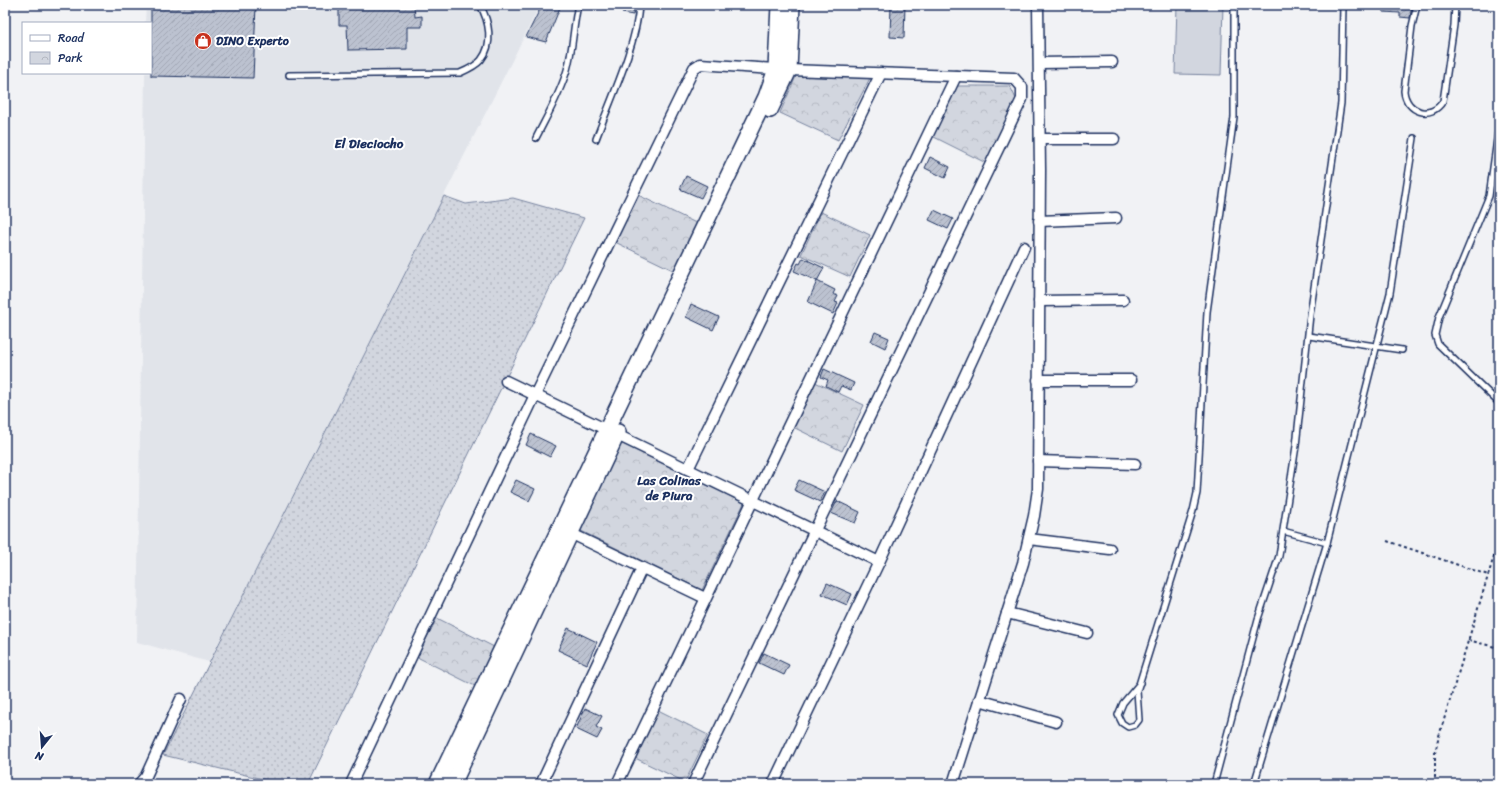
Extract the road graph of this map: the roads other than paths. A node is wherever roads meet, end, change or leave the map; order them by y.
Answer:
1 (480, 5) edge
2 (578, 5) edge
3 (639, 5) edge
4 (779, 5) edge
5 (792, 5) edge
6 (1038, 5) edge
7 (1234, 5) edge
8 (1343, 5) edge
9 (1417, 5) edge
10 (1455, 5) edge
11 (1112, 62) dead end
12 (1040, 63) junction
13 (783, 69) junction
14 (881, 73) junction
15 (289, 75) dead end
16 (956, 76) junction
17 (1499, 125) edge
18 (536, 138) dead end
19 (1414, 138) dead end
20 (596, 139) dead end
21 (1040, 139) junction
22 (1114, 139) dead end
23 (1116, 218) dead end
24 (1040, 221) junction
25 (1024, 247) dead end
26 (1123, 300) dead end
27 (1039, 301) junction
28 (1308, 336) junction
29 (1376, 346) junction
30 (1402, 350) dead end
31 (1038, 380) junction
32 (1131, 380) dead end
33 (506, 381) dead end
34 (535, 395) junction
35 (1499, 403) edge
36 (612, 432) junction
37 (1038, 461) junction
38 (1135, 464) dead end
39 (688, 469) junction
40 (752, 500) junction
41 (816, 531) junction
42 (1283, 531) junction
43 (570, 534) junction
44 (1029, 539) junction
45 (1327, 543) junction
46 (1110, 549) dead end
47 (879, 562) junction
48 (642, 568) junction
49 (705, 598) junction
50 (1007, 613) junction
51 (1087, 633) dead end
52 (1140, 682) junction
53 (181, 699) dead end
54 (979, 700) junction
55 (1056, 722) dead end
56 (139, 784) edge
57 (351, 784) edge
58 (437, 784) edge
59 (453, 784) edge
60 (541, 784) edge
61 (617, 784) edge
62 (693, 784) edge
63 (773, 784) edge
64 (953, 784) edge
65 (1214, 784) edge
66 (1254, 784) edge

1 - 15 lane
2 - 18 lane
3 - 20 lane
4 - 13 street
5 - 13 street
6 - 12 street
7 - 52 lane
8 - 28 lane
9 - 10 lane
11 - 12 street
12 - 21 street
13 - 14 street
13 - 34 street
13 - 36 street
14 - 16 street
14 - 39 street
16 - 40 street
16 - 41 street
17 - 35 lane
19 - 29 lane
21 - 22 street
21 - 24 street
23 - 24 street
24 - 27 street
25 - 47 street
26 - 27 street
27 - 31 street
28 - 29 lane
28 - 42 lane
29 - 30 lane
29 - 45 lane
31 - 32 street
31 - 37 street
33 - 34 street
34 - 36 street
34 - 57 street
36 - 39 street
36 - 43 street
36 - 58 street
37 - 38 street
37 - 44 street
39 - 40 street
40 - 41 street
40 - 49 street
41 - 47 street
41 - 62 street
42 - 45 lane
42 - 65 lane
43 - 48 street
43 - 59 street
44 - 46 street
44 - 50 street
45 - 66 lane
47 - 63 street
48 - 49 street
48 - 60 street
49 - 61 street
50 - 51 street
50 - 54 street
52 - 52 lane
53 - 56 street
54 - 55 street
54 - 64 street

